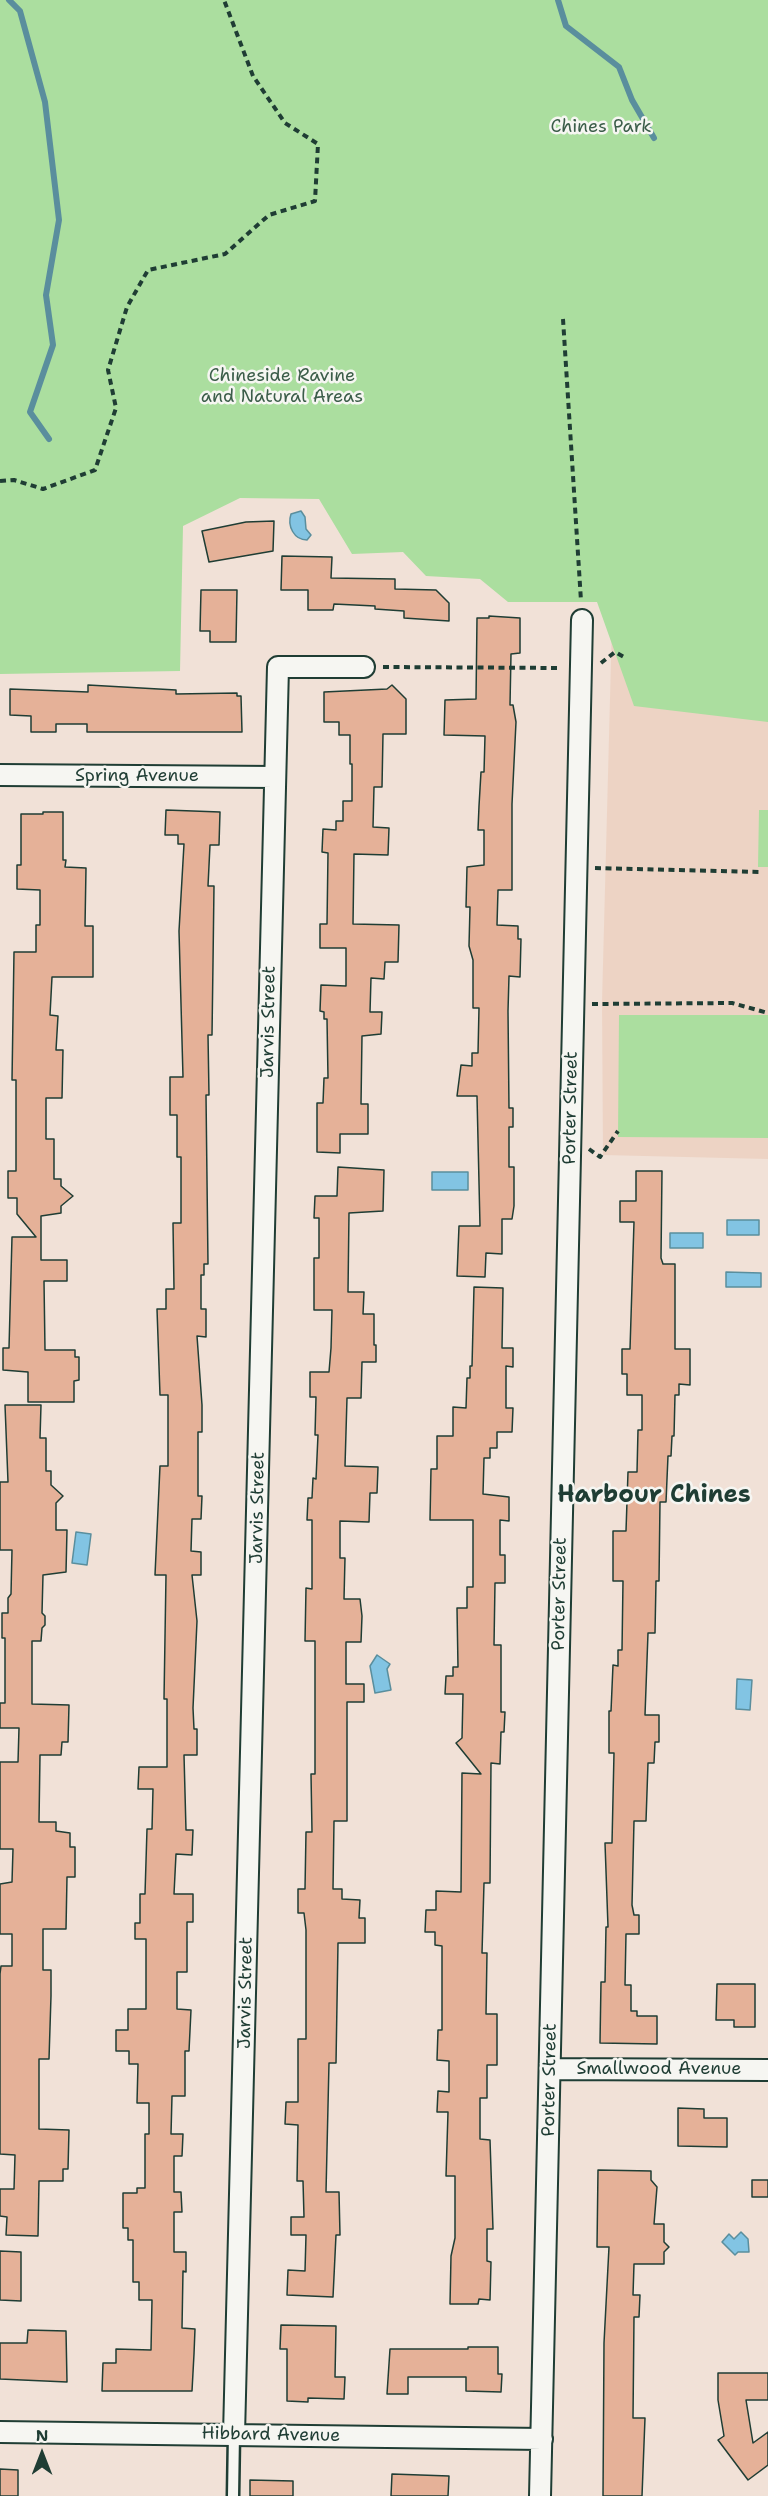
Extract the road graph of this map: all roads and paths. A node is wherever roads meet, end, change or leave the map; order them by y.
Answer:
1 (224, 0) edge
2 (563, 320) dead end
3 (0, 481) edge
4 (582, 620) joint
5 (624, 657) dead end
6 (364, 667) joint
7 (568, 668) dead end
8 (597, 669) dead end
9 (0, 775) edge
10 (275, 777) junction
11 (576, 867) junction
12 (759, 872) dead end
13 (573, 1005) junction
14 (768, 1013) edge
15 (618, 1131) dead end
16 (570, 1148) junction
17 (550, 2069) junction
18 (768, 2070) edge
19 (0, 2432) edge
20 (234, 2434) junction
21 (542, 2439) junction
22 (233, 2496) edge
23 (540, 2496) edge

1 - 3 path
2 - 4 path
4 - 11 street, Porter Street
5 - 8 path
6 - 7 path
6 - 10 street, Jarvis Street
9 - 10 street, Spring Avenue
10 - 20 street, Jarvis Street
11 - 12 path
11 - 13 street, Porter Street
13 - 14 path
13 - 16 street, Porter Street
15 - 16 path
16 - 17 street, Porter Street
17 - 18 street, Smallwood Avenue
17 - 21 street, Porter Street
19 - 20 street, Hibbard Avenue
20 - 21 street, Hibbard Avenue
20 - 22 lane
21 - 23 street, Porter Street

